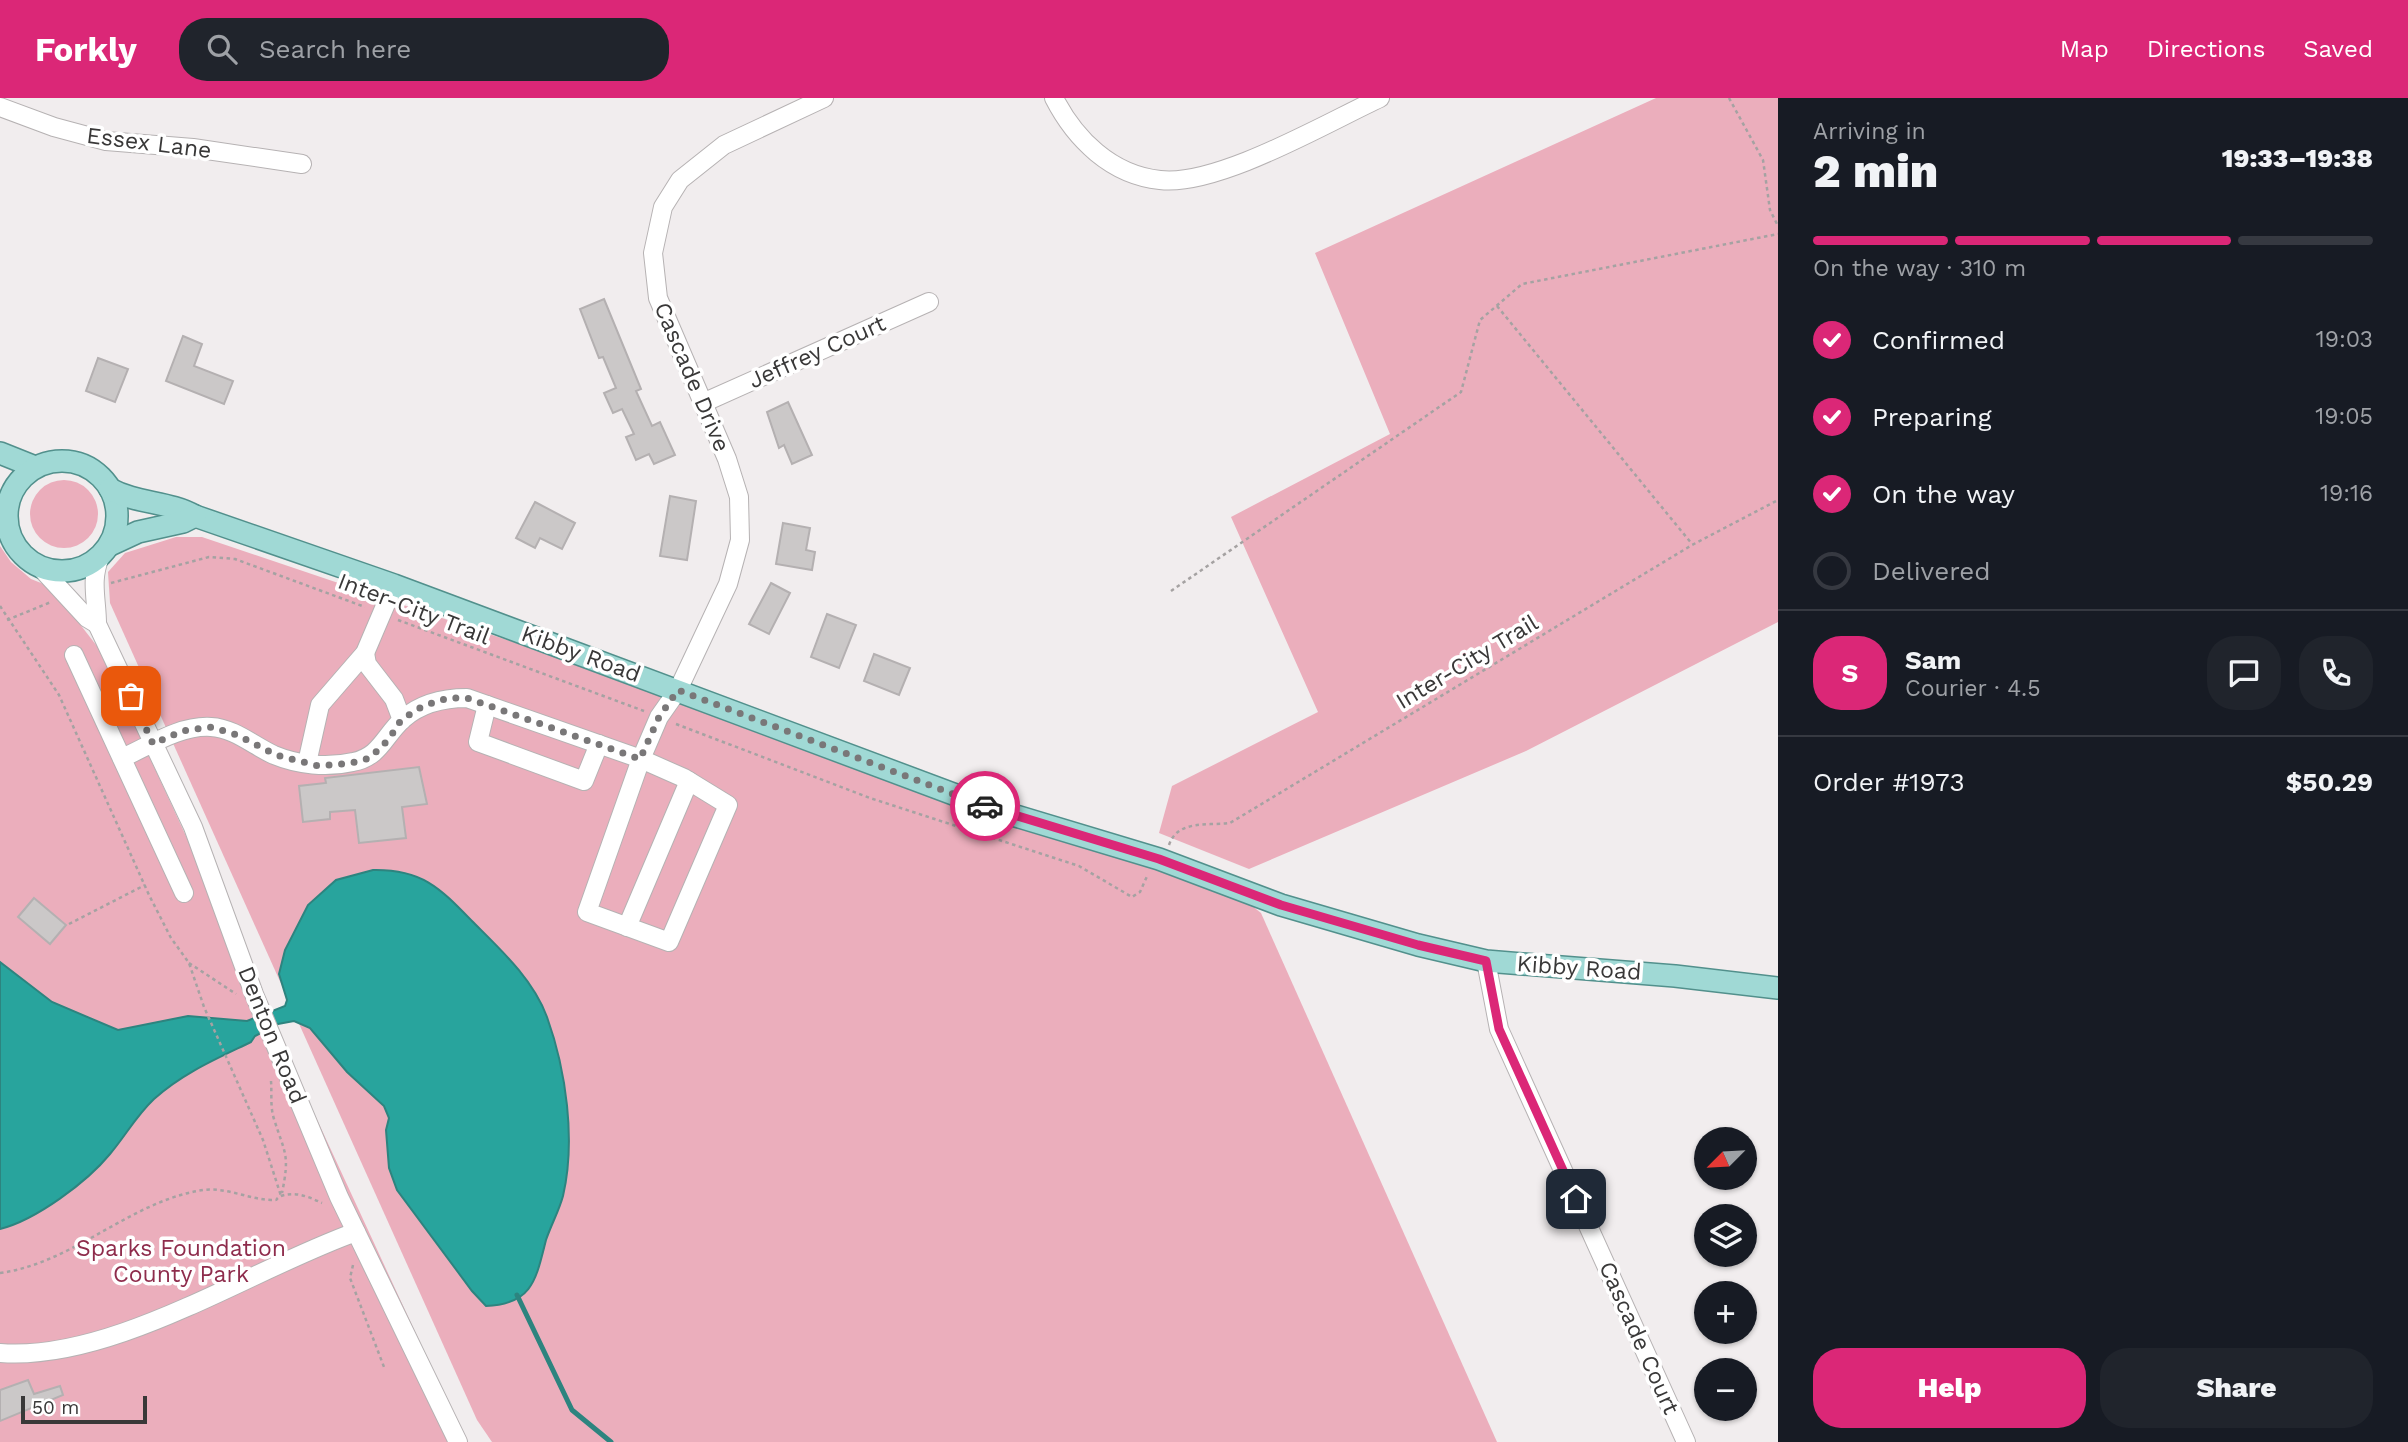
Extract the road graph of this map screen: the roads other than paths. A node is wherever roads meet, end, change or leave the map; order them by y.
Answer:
1 (824, 98) edge
2 (1054, 98) edge
3 (1380, 98) edge
4 (0, 107) edge
5 (302, 164) dead end
6 (929, 302) dead end
7 (705, 402) junction
8 (0, 453) edge
9 (35, 467) junction
10 (110, 489) junction
11 (3, 506) edge
12 (195, 516) junction
13 (105, 551) junction
14 (39, 566) junction
15 (394, 585) junction
16 (97, 624) junction
17 (365, 653) junction
18 (74, 654) dead end
19 (678, 690) junction
20 (486, 705) junction
21 (401, 720) junction
22 (153, 744) junction
23 (600, 744) junction
24 (122, 758) junction
25 (640, 759) junction
26 (307, 763) junction
27 (689, 781) junction
28 (184, 893) dead end
29 (627, 927) junction
30 (1486, 961) junction
31 (1778, 988) edge
32 (356, 1232) junction
33 (0, 1353) edge
34 (457, 1442) edge
35 (1686, 1442) edge

1 - 7 street, Cascade Drive
2 - 3 street
4 - 5 street, Essex Lane
6 - 7 street, Jeffrey Court
7 - 19 street, Cascade Drive
8 - 9 main road
9 - 10 main road
9 - 11 main road
10 - 12 main road, Kibby Road
10 - 13 main road
11 - 14 main road
12 - 13 main road
12 - 15 main road, Kibby Road
13 - 14 main road
13 - 16 street, Denton Road
14 - 16 street, Denton Road
15 - 17 street
15 - 19 main road, Kibby Road
16 - 22 street, Denton Road
17 - 21 street
17 - 26 street
18 - 24 street
19 - 25 street, Cascade Drive
19 - 30 main road, Kibby Road
20 - 21 street
20 - 23 street
20 - 23 street
21 - 26 street
22 - 24 street
22 - 26 street
22 - 32 street, Denton Road
23 - 25 street
24 - 28 street
25 - 27 street
25 - 29 street, Cascade Drive
27 - 29 street
27 - 29 street
30 - 31 main road, Kibby Road
30 - 35 street, Cascade Court
32 - 33 street
32 - 34 street, Denton Road

